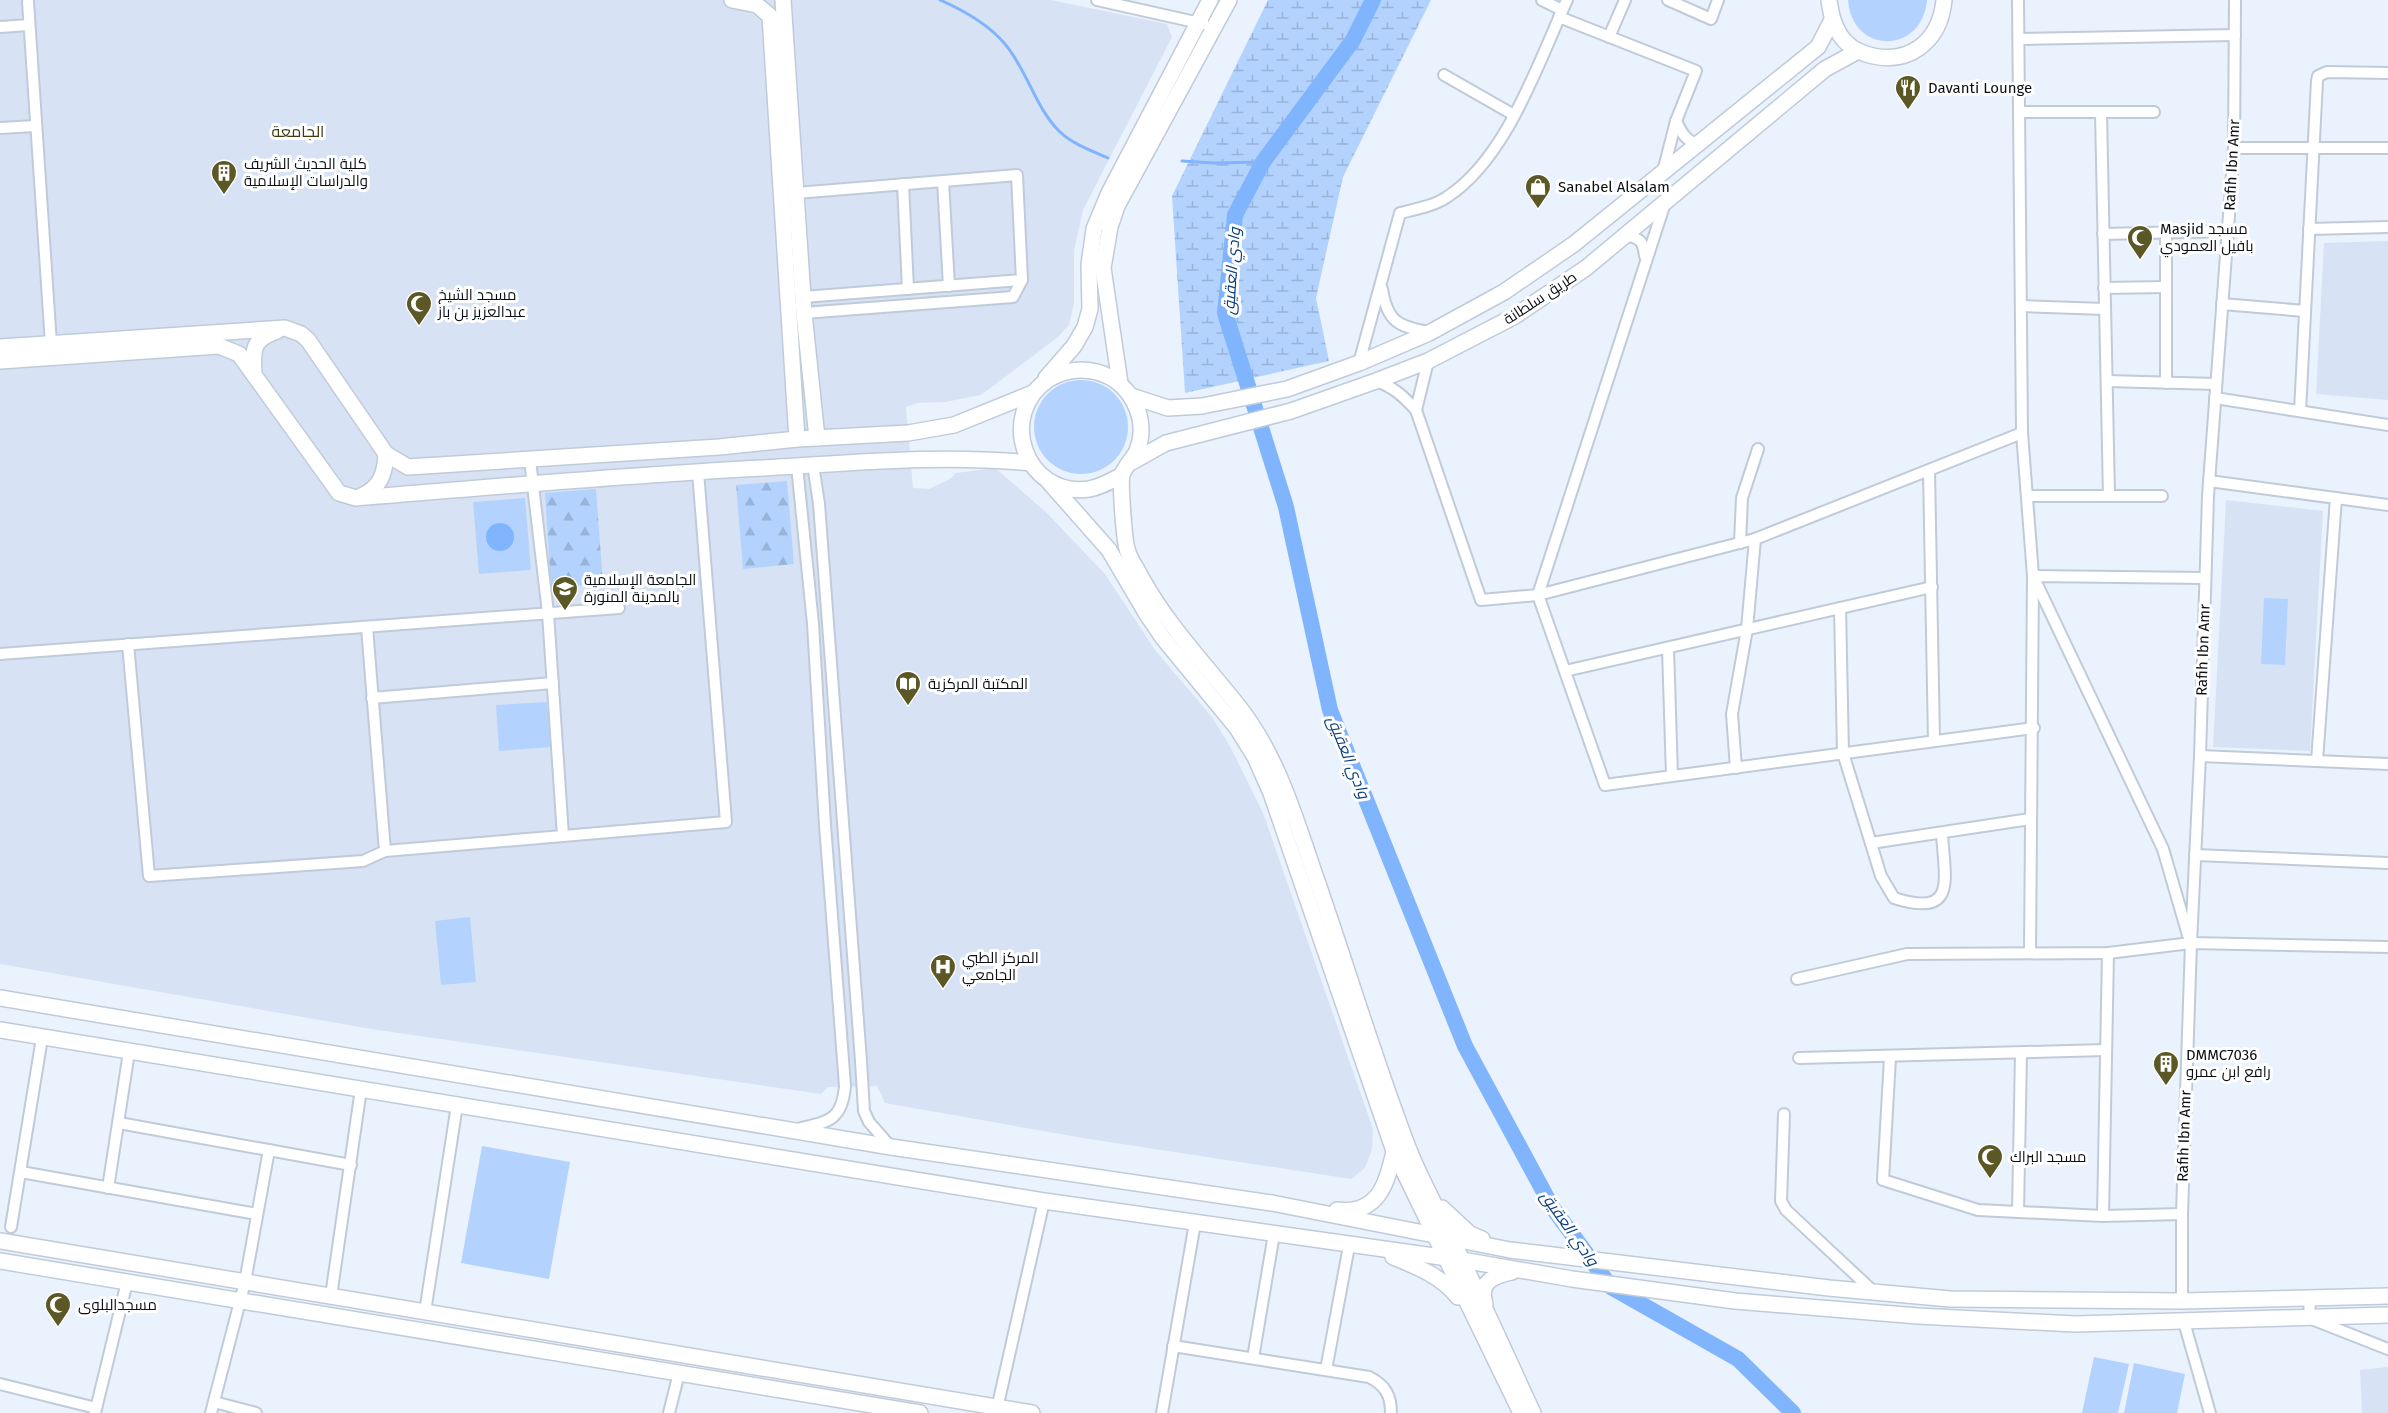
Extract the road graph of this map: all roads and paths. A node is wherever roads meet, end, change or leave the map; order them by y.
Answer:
1 (732, 0) edge
2 (783, 0) edge
3 (1097, 0) edge
4 (1210, 0) edge
5 (1229, 0) edge
6 (1542, 0) edge
7 (1625, 0) edge
8 (1668, 0) edge
9 (1718, 0) edge
10 (1829, 0) edge
11 (1944, 0) edge
12 (2018, 0) edge
13 (2235, 0) edge
14 (28, 2) dead end
15 (1563, 9) edge
16 (1832, 20) junction
17 (1200, 22) junction
18 (29, 24) junction
19 (0, 27) edge
20 (1215, 29) junction
21 (2235, 35) junction
22 (1609, 37) junction
23 (2019, 39) junction
24 (1858, 51) junction
25 (2388, 73) edge
26 (1444, 75) dead end
27 (2019, 112) junction
28 (2154, 112) dead end
29 (2101, 113) junction
30 (1514, 115) junction
31 (1676, 121) junction
32 (36, 126) junction
33 (0, 128) edge
34 (1700, 145) junction
35 (2234, 148) junction
36 (2313, 148) junction
37 (2388, 148) edge
38 (1663, 172) junction
39 (943, 181) junction
40 (903, 184) junction
41 (796, 193) junction
42 (1665, 203) junction
43 (2388, 227) edge
44 (2309, 229) junction
45 (2228, 231) junction
46 (2166, 232) junction
47 (2103, 234) junction
48 (1626, 235) junction
49 (1645, 262) junction
50 (1022, 280) junction
51 (1381, 285) junction
52 (949, 286) junction
53 (2166, 287) junction
54 (2104, 288) junction
55 (908, 289) junction
56 (2222, 304) junction
57 (803, 305) junction
58 (2021, 306) junction
59 (2105, 309) junction
60 (2305, 311) junction
61 (285, 328) junction
62 (1429, 333) junction
63 (51, 344) junction
64 (0, 347) edge
65 (0, 361) edge
66 (1428, 361) junction
67 (1359, 363) junction
68 (254, 375) junction
69 (1376, 381) junction
70 (2106, 381) junction
71 (1119, 383) junction
72 (2166, 383) junction
73 (2216, 384) junction
74 (1036, 390) junction
75 (1131, 396) junction
76 (2215, 398) junction
77 (1416, 410) junction
78 (2300, 411) junction
79 (2388, 425) edge
80 (2022, 433) junction
81 (817, 438) junction
82 (797, 439) junction
83 (760, 443) junction
84 (1758, 449) dead end
85 (386, 454) junction
86 (530, 460) junction
87 (1132, 462) junction
88 (1031, 463) junction
89 (475, 464) junction
90 (813, 464) junction
91 (797, 466) junction
92 (761, 468) junction
93 (1929, 471) junction
94 (698, 472) junction
95 (1122, 475) junction
96 (1044, 476) junction
97 (2209, 481) junction
98 (533, 482) junction
99 (477, 488) junction
100 (2027, 496) junction
101 (2109, 496) junction
102 (2162, 496) dead end
103 (356, 498) junction
104 (2336, 498) junction
105 (2388, 505) edge
106 (1755, 539) junction
107 (1740, 543) junction
108 (2033, 576) junction
109 (2205, 578) junction
110 (1932, 587) junction
111 (1538, 595) junction
112 (619, 608) dead end
113 (1840, 608) junction
114 (548, 614) junction
115 (367, 627) junction
116 (1747, 630) junction
117 (128, 644) junction
118 (1668, 648) junction
119 (0, 654) edge
120 (1565, 672) junction
121 (553, 683) junction
122 (372, 698) junction
123 (2034, 728) junction
124 (1934, 741) junction
125 (1843, 753) junction
126 (2200, 756) junction
127 (2317, 761) junction
128 (2388, 764) edge
129 (1736, 768) junction
130 (1672, 776) junction
131 (2030, 819) junction
132 (1942, 833) junction
133 (563, 836) junction
134 (1871, 843) junction
135 (385, 850) junction
136 (2195, 855) junction
137 (2388, 863) edge
138 (2191, 943) junction
139 (2388, 947) edge
140 (2030, 953) junction
141 (2108, 953) junction
142 (1797, 979) dead end
143 (0, 998) edge
144 (0, 1030) edge
145 (42, 1038) junction
146 (2106, 1050) junction
147 (129, 1052) junction
148 (2020, 1053) junction
149 (1799, 1058) dead end
150 (1890, 1058) junction
151 (843, 1061) junction
152 (861, 1061) junction
153 (361, 1089) junction
154 (457, 1105) junction
155 (1784, 1114) dead end
156 (119, 1123) junction
157 (790, 1130) junction
158 (891, 1147) junction
159 (269, 1150) junction
160 (1394, 1151) junction
161 (351, 1165) junction
162 (21, 1172) junction
163 (1420, 1176) junction
164 (108, 1188) junction
165 (1044, 1200) junction
166 (1272, 1203) junction
167 (2018, 1212) junction
168 (257, 1214) junction
169 (2182, 1214) junction
170 (2103, 1216) junction
171 (1194, 1223) junction
172 (11, 1227) dead end
173 (1274, 1234) junction
174 (1432, 1234) junction
175 (1452, 1238) junction
176 (0, 1241) edge
177 (1349, 1246) junction
178 (1374, 1249) junction
179 (1510, 1250) junction
180 (1444, 1258) junction
181 (1462, 1260) junction
182 (0, 1261) edge
183 (1518, 1271) junction
184 (245, 1281) junction
185 (127, 1282) junction
186 (1874, 1292) junction
187 (332, 1296) junction
188 (2388, 1296) edge
189 (2310, 1298) junction
190 (240, 1301) junction
191 (2182, 1301) junction
192 (425, 1312) junction
193 (2388, 1314) edge
194 (1482, 1317) junction
195 (2309, 1318) junction
196 (2184, 1322) junction
197 (1173, 1346) junction
198 (2388, 1349) edge
199 (1253, 1358) junction
200 (1326, 1370) junction
201 (679, 1373) junction
202 (0, 1384) edge
203 (213, 1407) edge
204 (997, 1410) edge
205 (96, 1411) edge
206 (256, 1413) edge
207 (669, 1413) edge
208 (920, 1413) edge
209 (1032, 1413) edge
210 (1162, 1413) edge
211 (1391, 1413) edge
212 (1521, 1413) edge
213 (1533, 1413) edge
214 (2210, 1413) edge

1 - 82 main road
2 - 41 main road
3 - 17 street
4 - 17 main road
5 - 20 main road
6 - 15 street
7 - 22 street
8 - 9 street
10 - 16 main road
11 - 24 main road
12 - 23 street
13 - 21 street, Rafih Ibn Amr
14 - 18 street
15 - 22 street
15 - 30 street
16 - 24 main road
16 - 34 main road, طريق سلطانة
17 - 20 street
17 - 74 main road
18 - 19 street
18 - 32 street
20 - 71 main road
21 - 23 street
21 - 35 street, Rafih Ibn Amr
22 - 31 street
23 - 27 street
24 - 42 main road, طريق سلطانة
25 - 36 street
26 - 30 street
27 - 29 street
27 - 58 street
28 - 29 street
29 - 47 street
30 - 51 street
31 - 34 street
31 - 38 street
32 - 33 street
32 - 63 street
34 - 38 main road, طريق سلطانة
35 - 36 street
35 - 45 street, Rafih Ibn Amr
36 - 37 street
36 - 44 street
38 - 62 main road, طريق سلطانة
39 - 40 street
39 - 50 street
39 - 52 street
40 - 41 street
40 - 55 street
41 - 57 main road
42 - 48 main road, طريق سلطانة
42 - 49 street
43 - 44 street
44 - 60 street
45 - 46 street
45 - 56 street, Rafih Ibn Amr
46 - 47 street
46 - 53 street
47 - 54 street
48 - 49 street
48 - 66 main road, طريق سلطانة
49 - 111 street
50 - 52 street
50 - 57 street
51 - 62 street
51 - 67 street
52 - 55 street
53 - 54 street
53 - 72 street
54 - 59 street
55 - 57 street
56 - 60 street
56 - 73 street, Rafih Ibn Amr
57 - 81 main road
58 - 59 street
58 - 80 street
59 - 70 street
60 - 78 street
61 - 63 main road
61 - 68 main road
61 - 85 main road
62 - 67 main road, طريق سلطانة
63 - 64 main road
65 - 68 main road
66 - 69 main road, طريق سلطانة
66 - 77 street
67 - 75 main road, طريق سلطانة
68 - 103 main road
69 - 77 street
69 - 87 main road, طريق سلطانة
70 - 72 street
70 - 101 street
71 - 74 main road
71 - 75 main road
72 - 73 street
73 - 76 street, Rafih Ibn Amr
74 - 81 main road
74 - 88 main road
75 - 87 main road
76 - 78 street
76 - 97 street, Rafih Ibn Amr
77 - 111 street
78 - 79 street
80 - 93 street
80 - 100 street
81 - 82 main road
82 - 83 main road
83 - 86 main road
83 - 92 main road
84 - 107 street
85 - 89 main road
85 - 103 main road
86 - 89 main road
86 - 98 street
87 - 95 main road
88 - 90 main road
88 - 96 main road
89 - 99 main road
90 - 91 main road
90 - 152 street
91 - 92 main road
91 - 151 street
92 - 94 main road
93 - 106 street
93 - 110 street
94 - 98 main road
94 - 133 street
95 - 96 main road
95 - 163 main road
96 - 160 main road
97 - 104 street
97 - 109 street, Rafih Ibn Amr
98 - 99 main road
98 - 114 street
99 - 103 main road
100 - 101 street
100 - 108 street
101 - 102 street
104 - 105 street
104 - 127 street
106 - 107 street
106 - 116 street
107 - 111 street
108 - 109 street
108 - 123 street
108 - 138 street
109 - 126 street, Rafih Ibn Amr
110 - 113 street
110 - 124 street
111 - 120 street
112 - 114 street
113 - 116 street
113 - 125 street
114 - 115 street
114 - 121 street
115 - 117 street
115 - 122 street
116 - 118 street
116 - 129 street
117 - 119 street
117 - 135 street
118 - 120 street
118 - 130 street
120 - 130 street
121 - 122 street
121 - 133 street
122 - 135 street
123 - 124 street
123 - 131 street
124 - 125 street
125 - 129 street
125 - 134 street
126 - 127 street
126 - 136 street, Rafih Ibn Amr
127 - 128 street
129 - 130 street
131 - 132 street
131 - 140 street
132 - 134 street
132 - 134 street
133 - 135 street
136 - 137 street
136 - 138 street, Rafih Ibn Amr
138 - 139 street
138 - 141 street
138 - 169 street, Rafih Ibn Amr
140 - 141 street
140 - 142 street
141 - 146 street
143 - 157 main road
144 - 145 main road
145 - 147 main road
145 - 162 street
146 - 148 street
146 - 170 street
147 - 153 main road
147 - 156 street
148 - 150 street
148 - 167 street
149 - 150 street
150 - 167 street
151 - 152 street
151 - 157 street
152 - 158 street
153 - 154 main road
153 - 161 street
154 - 165 main road
154 - 192 street
155 - 186 street
156 - 159 street
156 - 164 street
157 - 158 main road
158 - 166 main road
159 - 161 street
159 - 168 street
160 - 166 main road
160 - 174 main road
161 - 187 street
162 - 164 street
162 - 172 street
163 - 175 main road
163 - 179 main road
164 - 168 street
165 - 171 main road
165 - 204 street
166 - 174 main road
167 - 170 street
168 - 184 street
169 - 170 street
169 - 191 street, Rafih Ibn Amr
171 - 173 main road
171 - 197 street
173 - 177 main road
173 - 199 street
174 - 175 main road
174 - 180 main road
175 - 179 main road
175 - 181 main road
176 - 184 main road
177 - 178 main road
177 - 200 street
178 - 180 main road
178 - 194 main road
179 - 186 main road
180 - 181 main road
180 - 194 main road
181 - 183 main road
181 - 194 main road
182 - 185 main road
183 - 194 main road
183 - 196 main road
184 - 187 main road
184 - 190 street
185 - 190 main road
185 - 205 street
186 - 191 main road
187 - 192 main road
188 - 189 main road
189 - 191 main road
189 - 195 street
190 - 201 main road
190 - 203 street
192 - 204 main road
193 - 195 main road
194 - 212 main road
194 - 213 main road
195 - 196 main road
195 - 198 street
196 - 214 street
197 - 199 street
197 - 210 street
199 - 200 street
200 - 211 street
201 - 207 street
201 - 208 main road
202 - 205 street
203 - 206 street
204 - 209 main road

